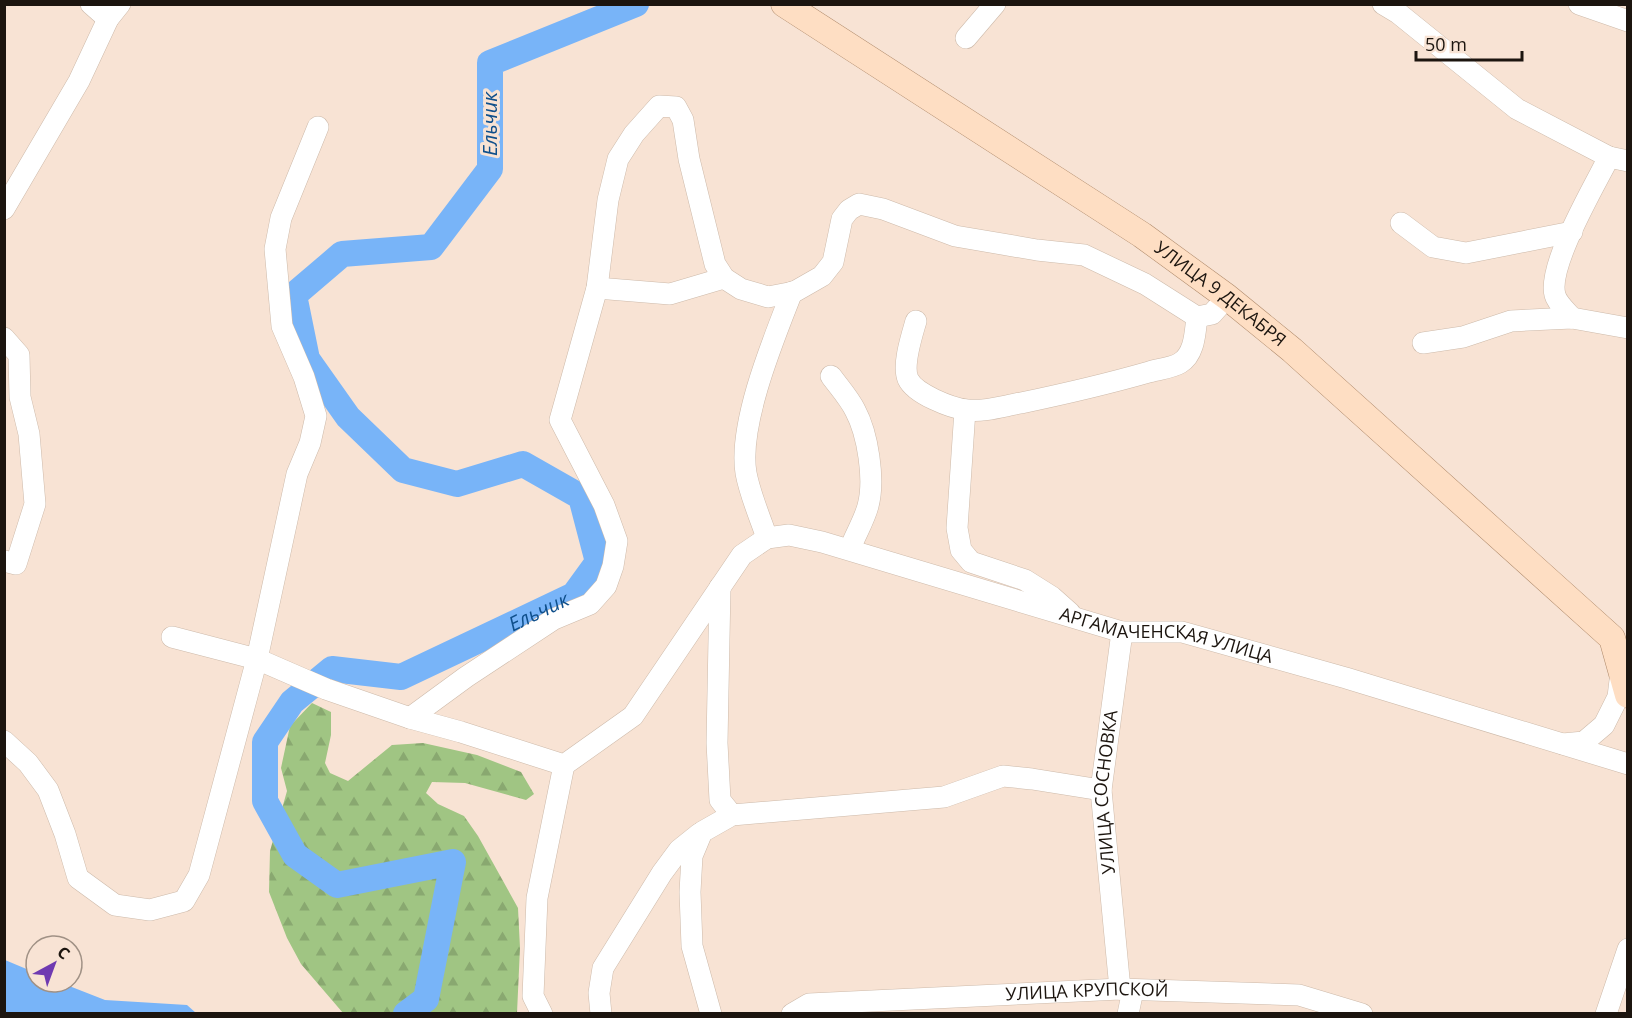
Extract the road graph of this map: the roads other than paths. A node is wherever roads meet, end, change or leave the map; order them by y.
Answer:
1 (91, 4) edge
2 (784, 4) edge
3 (995, 4) edge
4 (1383, 4) edge
5 (1579, 4) edge
6 (114, 12) edge
7 (1628, 21) edge
8 (966, 38) dead end
9 (318, 128) dead end
10 (1618, 159) edge
11 (4, 209) edge
12 (1401, 223) dead end
13 (1572, 232) junction
14 (724, 278) junction
15 (597, 288) junction
16 (792, 292) junction
17 (1227, 297) junction
18 (1197, 317) junction
19 (1572, 318) junction
20 (915, 321) dead end
21 (1628, 328) edge
22 (4, 338) edge
23 (1423, 343) dead end
24 (831, 376) dead end
25 (965, 410) junction
26 (767, 538) junction
27 (850, 549) junction
28 (10, 562) edge
29 (720, 587) junction
30 (1075, 618) junction
31 (1122, 632) junction
32 (172, 637) dead end
33 (1619, 640) edge
34 (257, 659) junction
35 (1624, 684) edge
36 (410, 717) junction
37 (4, 741) edge
38 (1563, 744) junction
39 (1628, 764) edge
40 (564, 765) junction
41 (1101, 790) junction
42 (732, 815) junction
43 (702, 832) junction
44 (1628, 949) edge
45 (1126, 990) junction
46 (800, 1009) edge
47 (542, 1014) edge
48 (601, 1014) edge
49 (711, 1014) edge
50 (1128, 1014) edge
51 (1362, 1014) edge
52 (1606, 1014) edge

1 - 6 street
2 - 17 main road, УЛИЦА 9 ДЕКАБРЯ
3 - 8 street
4 - 10 street
5 - 7 street
6 - 11 street
9 - 34 street
10 - 13 street
12 - 13 street
13 - 19 street
14 - 15 street
14 - 15 street
14 - 16 street
15 - 36 street
16 - 18 street
16 - 26 street
17 - 18 street
17 - 33 main road, УЛИЦА 9 ДЕКАБРЯ
18 - 25 street
19 - 21 street
19 - 23 street
20 - 25 street
22 - 28 street
24 - 27 street
25 - 30 street
26 - 27 street, АРГАМАЧЕНСКАЯ УЛИЦА
26 - 29 street
27 - 30 street, АРГАМАЧЕНСКАЯ УЛИЦА
29 - 40 street
29 - 42 street
30 - 31 street, АРГАМАЧЕНСКАЯ УЛИЦА
31 - 38 street, АРГАМАЧЕНСКАЯ УЛИЦА
31 - 41 street, УЛИЦА СОСНОВКА
32 - 34 street
33 - 35 main road
34 - 36 street
34 - 37 street
35 - 38 street
36 - 40 street
38 - 39 street, АРГАМАЧЕНСКАЯ УЛИЦА
40 - 47 street
41 - 42 street
41 - 45 street, УЛИЦА СОСНОВКА
42 - 43 street
43 - 48 street
43 - 49 street
44 - 52 street
45 - 46 street, УЛИЦА КРУПСКОЙ
45 - 50 street, УЛИЦА СОСНОВКА
45 - 51 street, УЛИЦА КРУПСКОЙ

